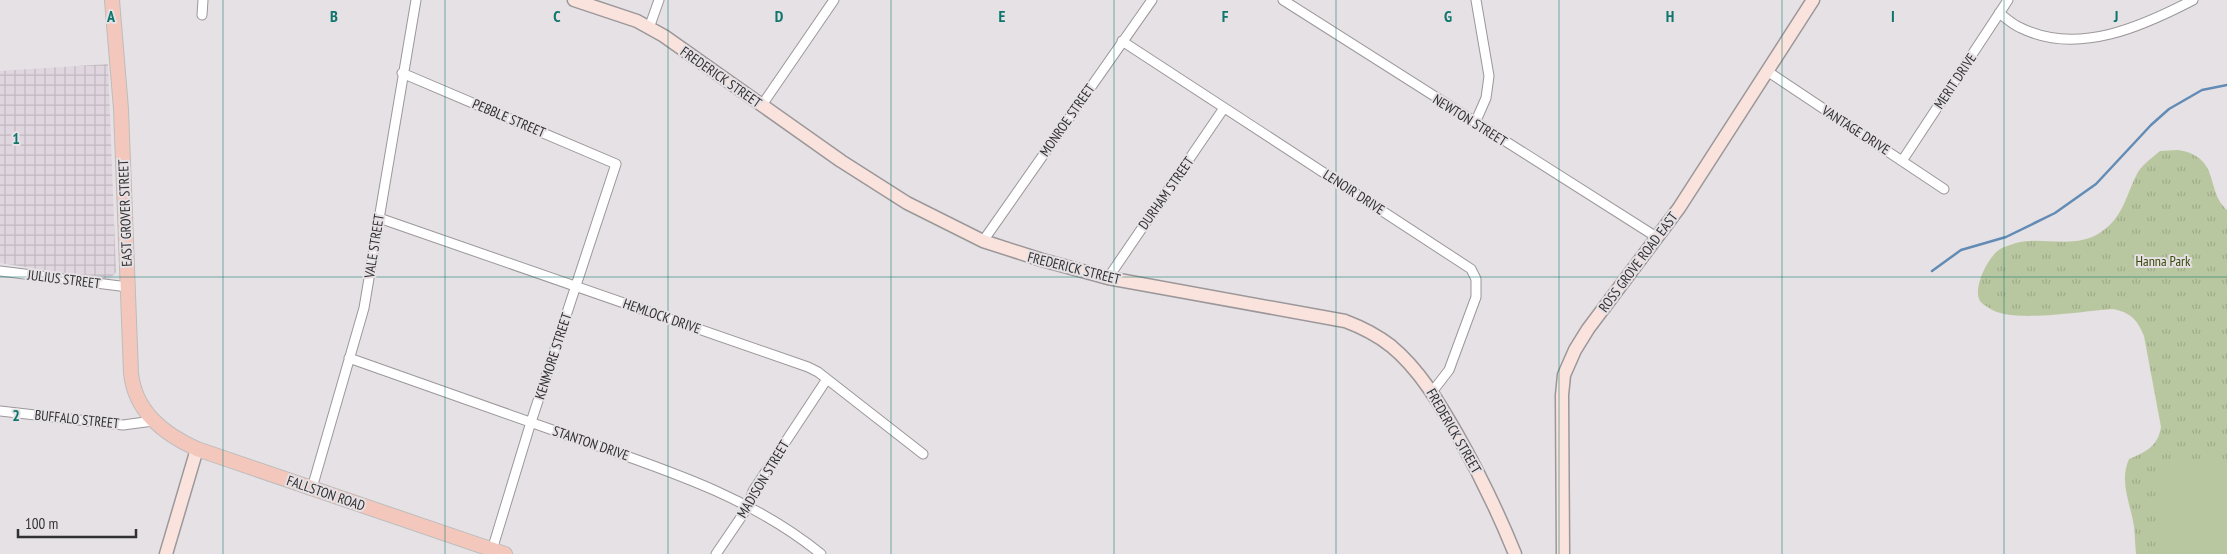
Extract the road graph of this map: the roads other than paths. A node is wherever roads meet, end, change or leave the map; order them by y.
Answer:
1 (112, 0) edge
2 (203, 0) edge
3 (416, 0) edge
4 (574, 0) edge
5 (659, 0) edge
6 (834, 0) edge
7 (1152, 0) edge
8 (1283, 0) edge
9 (1476, 0) edge
10 (1813, 0) edge
11 (2008, 0) edge
12 (2193, 0) edge
13 (1999, 13) junction
14 (202, 15) dead end
15 (649, 28) junction
16 (1122, 42) junction
17 (1767, 71) junction
18 (402, 73) junction
19 (762, 105) junction
20 (1224, 108) junction
21 (1475, 123) junction
22 (1902, 160) junction
23 (616, 164) joint
24 (1944, 189) dead end
25 (379, 218) junction
26 (1658, 238) junction
27 (983, 241) junction
28 (0, 271) edge
29 (1108, 278) junction
30 (576, 286) junction
31 (128, 287) junction
32 (349, 358) junction
33 (827, 379) junction
34 (1432, 392) junction
35 (0, 411) edge
36 (153, 421) junction
37 (531, 422) junction
38 (197, 449) junction
39 (923, 454) dead end
40 (312, 488) junction
41 (748, 507) junction
42 (499, 552) edge
43 (166, 554) edge
44 (716, 554) edge
45 (821, 554) edge
46 (1514, 554) edge
47 (1563, 554) edge

1 - 31 main road, EAST GROVER STREET
2 - 14 street
3 - 18 street, VALE STREET
4 - 15 street, FREDERICK STREET
5 - 15 street
6 - 19 street
7 - 16 street, MONROE STREET
8 - 21 street, NEWTON STREET
9 - 21 street
10 - 17 street, ROSS GROVE ROAD EAST
11 - 13 street, MERIT DRIVE
12 - 13 street
13 - 22 street, MERIT DRIVE
15 - 19 street, FREDERICK STREET
16 - 20 street, LENOIR DRIVE
16 - 27 street, MONROE STREET
17 - 22 street, VANTAGE DRIVE
17 - 26 street, ROSS GROVE ROAD EAST
18 - 23 street, PEBBLE STREET
18 - 25 street, VALE STREET
19 - 27 street, FREDERICK STREET
20 - 29 street, DURHAM STREET
20 - 34 street, LENOIR DRIVE
21 - 26 street, NEWTON STREET
22 - 24 street, VANTAGE DRIVE
23 - 30 street, KENMORE STREET
25 - 30 street, HEMLOCK DRIVE
25 - 32 street, VALE STREET
26 - 47 street, ROSS GROVE ROAD EAST
27 - 29 street, FREDERICK STREET
28 - 31 street, JULIUS STREET
29 - 34 street, FREDERICK STREET
30 - 33 street, HEMLOCK DRIVE
30 - 37 street, KENMORE STREET
31 - 36 main road, EAST GROVER STREET
32 - 37 street, STANTON DRIVE
32 - 40 street, VALE STREET
33 - 39 street, HEMLOCK DRIVE
33 - 41 street, MADISON STREET
34 - 46 street, FREDERICK STREET
35 - 36 street, BUFFALO STREET
36 - 38 main road, FALLSTON ROAD
37 - 41 street, STANTON DRIVE
37 - 42 street, KENMORE STREET
38 - 40 main road, FALLSTON ROAD
38 - 43 street
40 - 42 main road, FALLSTON ROAD
41 - 44 street, MADISON STREET
41 - 45 street, STANTON DRIVE

